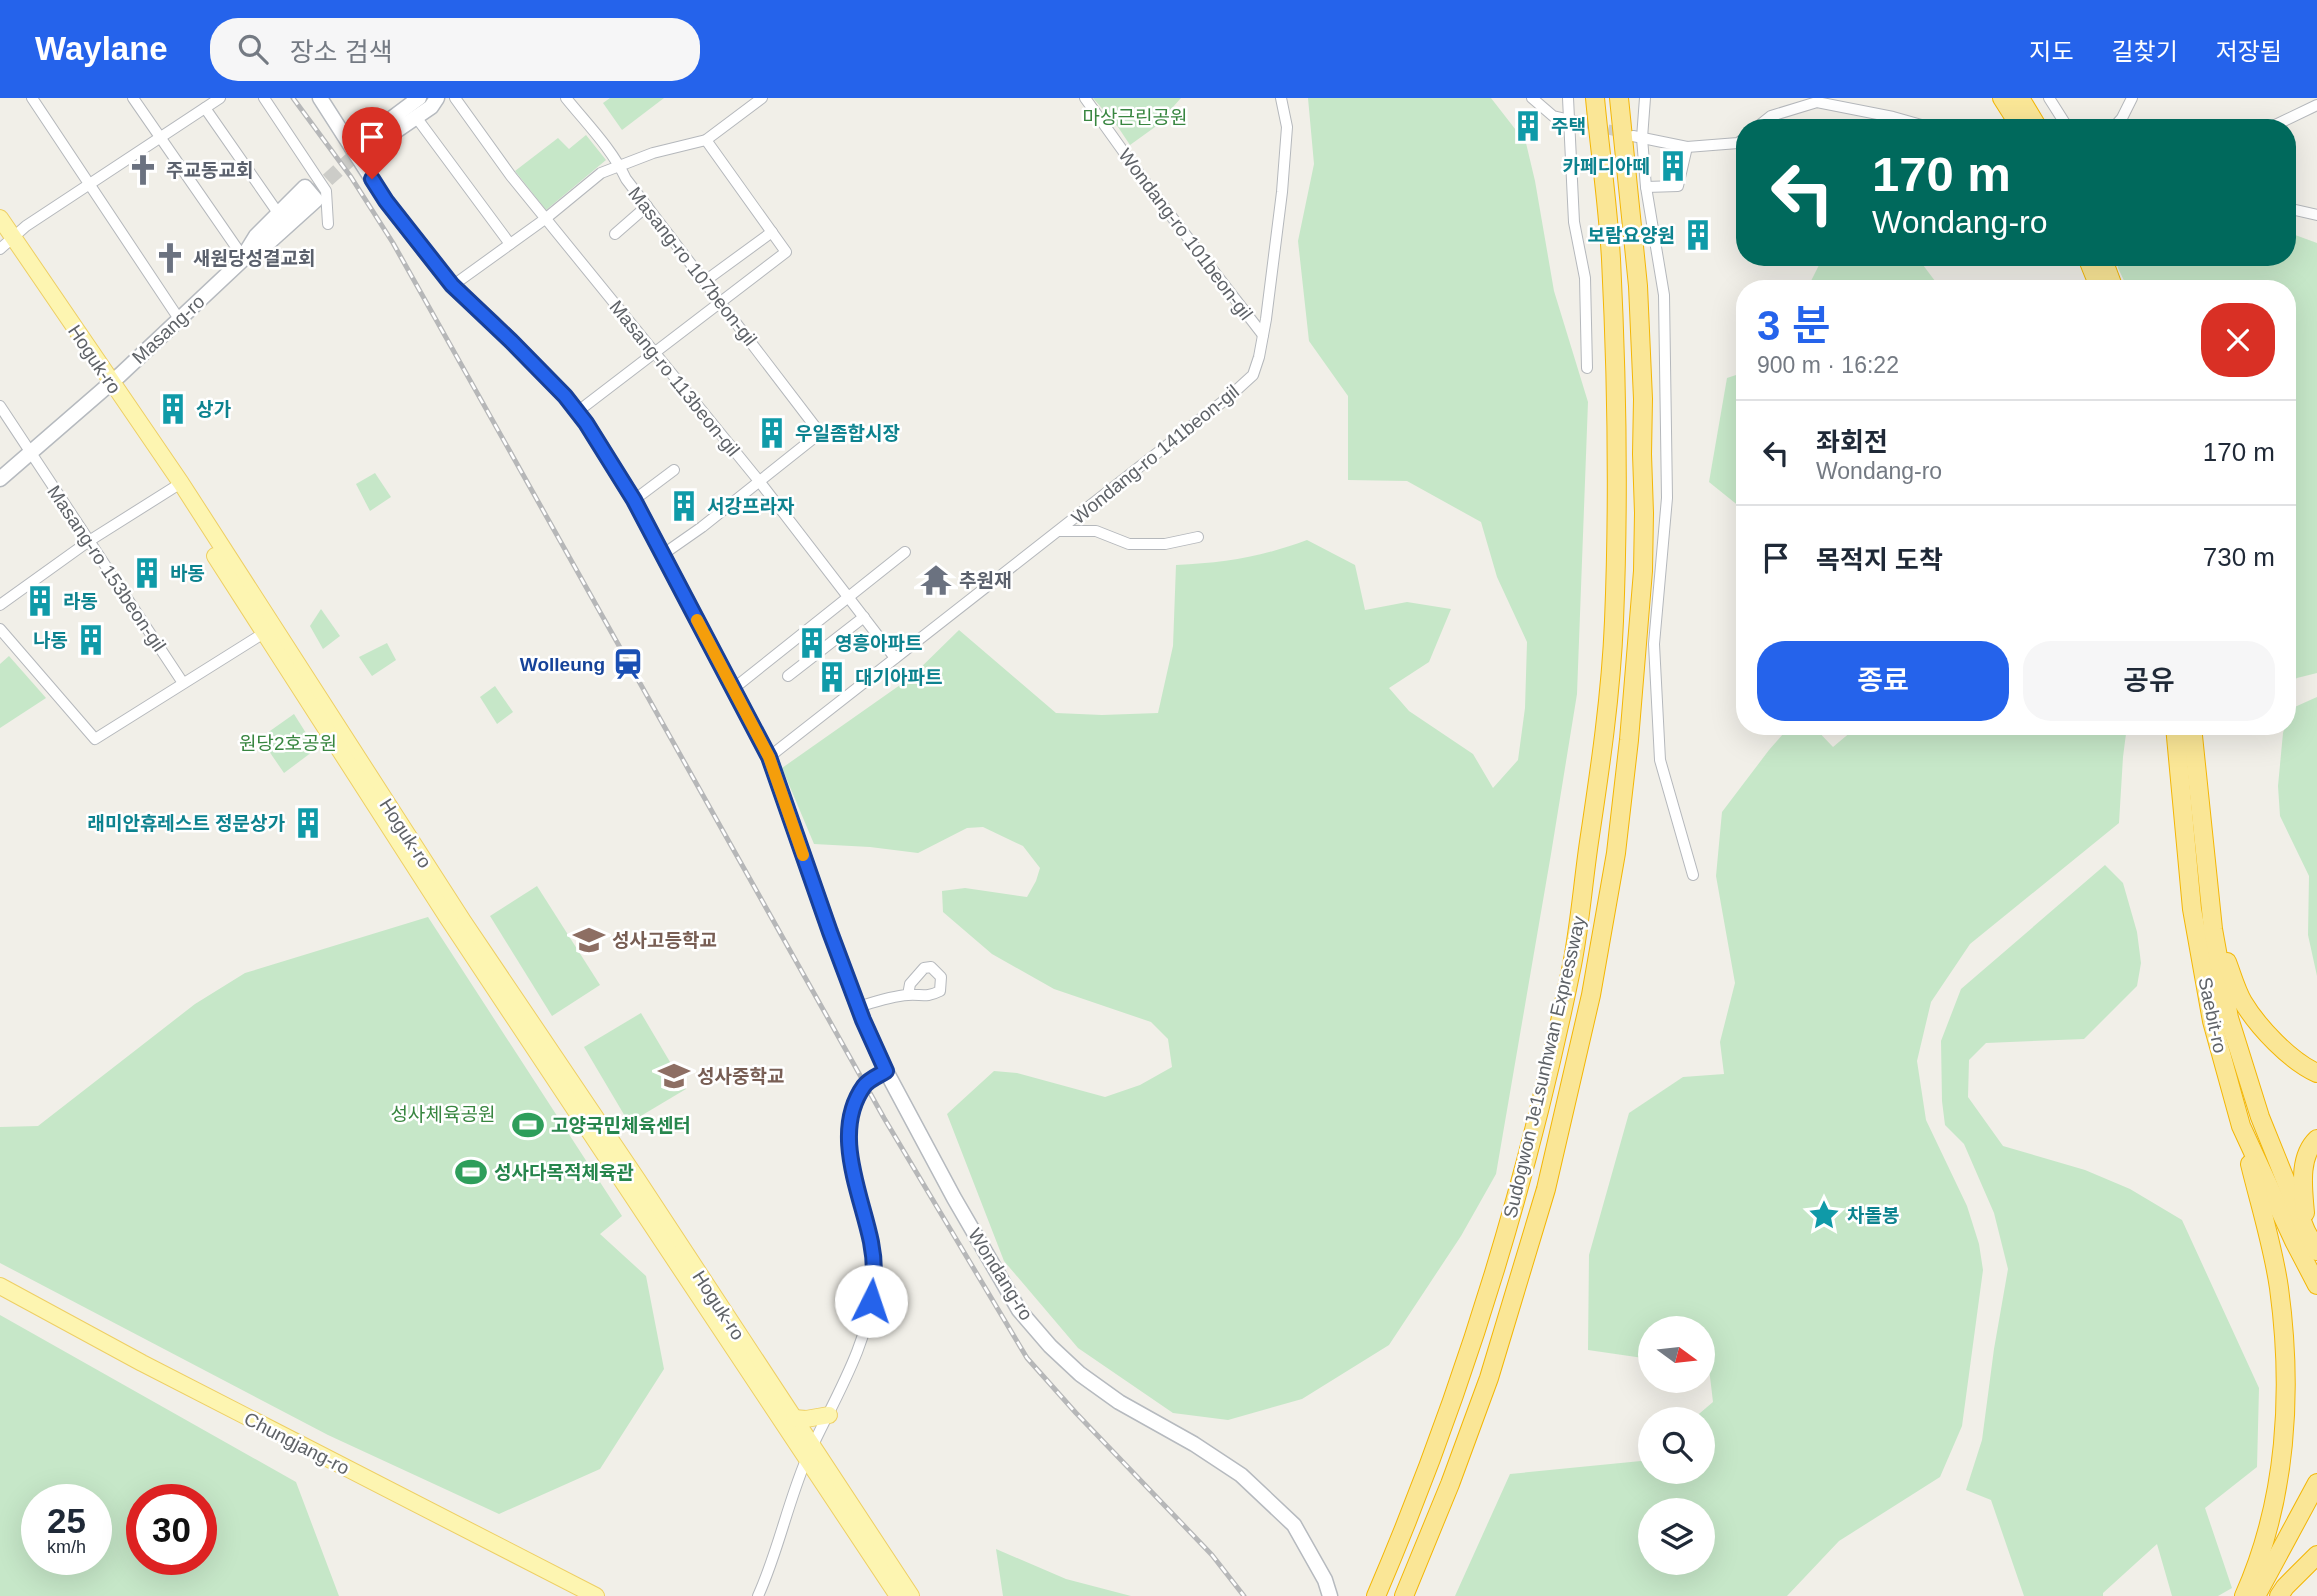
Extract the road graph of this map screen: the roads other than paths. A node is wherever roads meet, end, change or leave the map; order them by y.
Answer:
1 (32, 98) edge
2 (133, 98) edge
3 (220, 98) edge
4 (264, 98) edge
5 (320, 98) edge
6 (419, 98) edge
7 (429, 98) edge
8 (438, 98) edge
9 (455, 98) edge
10 (566, 98) edge
11 (762, 98) edge
12 (1084, 98) edge
13 (1281, 98) edge
14 (1532, 98) edge
15 (1568, 98) edge
16 (1595, 98) edge
17 (1619, 98) edge
18 (1644, 98) edge
19 (2049, 98) edge
20 (2132, 98) edge
21 (2012, 99) edge
22 (2317, 105) edge
23 (205, 108) junction
24 (416, 117) junction
25 (1767, 119) edge
26 (1901, 119) edge
27 (2018, 119) edge
28 (2030, 119) edge
29 (2062, 119) edge
30 (2121, 119) edge
31 (2288, 119) edge
32 (1575, 121) junction
33 (396, 123) dead end
34 (1638, 137) junction
35 (159, 139) junction
36 (706, 140) junction
37 (1736, 143) edge
38 (1687, 147) junction
39 (355, 153) junction
40 (620, 166) junction
41 (316, 175) junction
42 (89, 184) junction
43 (305, 187) junction
44 (1646, 187) junction
45 (309, 202) junction
46 (647, 206) junction
47 (2296, 210) edge
48 (278, 213) junction
49 (2317, 215) edge
50 (0, 218) edge
51 (545, 219) junction
52 (772, 232) junction
53 (615, 234) dead end
54 (5, 241) edge
55 (510, 244) junction
56 (243, 257) junction
57 (705, 281) junction
58 (452, 285) junction
59 (721, 301) junction
60 (178, 319) junction
61 (1263, 335) junction
62 (653, 353) junction
63 (1587, 368) dead end
64 (107, 385) junction
65 (0, 406) edge
66 (577, 412) junction
67 (30, 453) junction
68 (674, 470) dead end
69 (0, 479) edge
70 (759, 481) junction
71 (177, 486) junction
72 (634, 500) junction
73 (1058, 531) junction
74 (1198, 537) dead end
75 (89, 541) junction
76 (905, 552) dead end
77 (662, 555) junction
78 (849, 598) junction
79 (0, 606) edge
80 (864, 617) junction
81 (0, 629) edge
82 (264, 633) junction
83 (895, 659) junction
84 (788, 676) dead end
85 (183, 683) junction
86 (733, 689) junction
87 (2176, 735) edge
88 (2193, 735) edge
89 (769, 757) junction
90 (1693, 875) dead end
91 (2213, 929) junction
92 (908, 995) dead end
93 (858, 1007) junction
94 (886, 1071) junction
95 (2317, 1073) edge
96 (2241, 1126) junction
97 (2317, 1139) edge
98 (2306, 1231) junction
99 (2317, 1251) edge
100 (2317, 1285) edge
101 (0, 1286) edge
102 (829, 1415) junction
103 (794, 1418) junction
104 (810, 1454) junction
105 (2317, 1483) edge
106 (2317, 1496) edge
107 (2317, 1555) edge
108 (596, 1596) edge
109 (758, 1596) edge
110 (898, 1596) edge
111 (911, 1596) edge
112 (1330, 1596) edge
113 (1376, 1596) edge
114 (1404, 1596) edge
115 (2244, 1596) edge
116 (2256, 1596) edge
117 (2263, 1596) edge
118 (2279, 1596) edge

1 - 42 street
2 - 35 street
3 - 23 street
4 - 41 street
5 - 39 main road, Wondang-ro
6 - 39 main road
7 - 33 main road
8 - 24 main road
9 - 51 street, Masang-ro 113beon-gil
10 - 40 street, Masang-ro 107beon-gil
11 - 36 street
12 - 61 street, Wondang-ro 101beon-gil
13 - 61 street, Wondang-ro 141beon-gil
14 - 32 street
15 - 32 street
16 - 113 highway, Sudogwon Je1sunhwan Expressway
17 - 114 highway, Sudogwon Je1sunhwan Expressway
18 - 34 street
19 - 29 street
20 - 30 street
21 - 27 highway
21 - 28 highway
22 - 31 street
23 - 35 street
23 - 48 street
24 - 39 main road
24 - 55 street
25 - 26 street
32 - 63 street
34 - 38 street
34 - 44 street
35 - 42 street
35 - 56 street
36 - 40 street
36 - 52 street
37 - 38 street
38 - 44 street
39 - 58 main road, Wondang-ro
40 - 46 street, Masang-ro 107beon-gil
40 - 51 street
41 - 43 street
41 - 45 street
42 - 54 street
42 - 60 street
43 - 45 main road
43 - 48 main road
44 - 90 street
45 - 56 main road, Masang-ro
46 - 53 street
46 - 57 street, Masang-ro 107beon-gil
47 - 49 street
48 - 56 main road
50 - 54 main road, Hoguk-ro
51 - 55 street
51 - 62 street, Masang-ro 113beon-gil
52 - 57 street
52 - 59 street
54 - 64 main road, Hoguk-ro
55 - 58 street
56 - 60 main road, Masang-ro
57 - 59 street, Masang-ro 107beon-gil
58 - 66 main road, Wondang-ro
59 - 62 street
59 - 70 street, Masang-ro 107beon-gil
60 - 64 main road, Masang-ro
61 - 73 street, Wondang-ro 141beon-gil
62 - 66 street
62 - 70 street, Masang-ro 113beon-gil
64 - 67 main road, Masang-ro
64 - 71 main road, Hoguk-ro
65 - 67 street, Masang-ro 153beon-gil
66 - 72 main road, Wondang-ro
67 - 69 main road, Masang-ro
67 - 75 street, Masang-ro 153beon-gil
68 - 72 street
70 - 77 street
70 - 78 street, Masang-ro 113beon-gil
71 - 75 street
71 - 82 main road, Hoguk-ro
71 - 103 main road, Hoguk-ro
72 - 77 main road, Wondang-ro
73 - 74 street, Wondang-ro 141beon-gil
73 - 83 street, Wondang-ro 141beon-gil
75 - 79 street
75 - 85 street, Masang-ro 153beon-gil
76 - 78 street
77 - 86 main road, Wondang-ro
78 - 80 street, Masang-ro 113beon-gil
78 - 86 street
80 - 83 street, Masang-ro 113beon-gil
80 - 84 street
81 - 85 street
82 - 85 street
82 - 104 main road, Hoguk-ro
83 - 89 street, Wondang-ro 141beon-gil
86 - 89 main road, Wondang-ro
87 - 96 highway, Saebit-ro
88 - 91 highway, Saebit-ro
89 - 93 main road, Wondang-ro
91 - 95 highway
91 - 98 highway, Saebit-ro
92 - 93 street
93 - 94 main road, Wondang-ro
94 - 102 street
94 - 112 main road, Wondang-ro
96 - 100 highway, Saebit-ro
96 - 115 highway
97 - 98 highway
98 - 99 highway, Saebit-ro
101 - 108 main road, Chungjang-ro
102 - 103 main road
102 - 104 street
103 - 104 main road, Hoguk-ro
104 - 109 street
104 - 110 main road, Hoguk-ro
104 - 111 main road, Hoguk-ro
105 - 116 highway
106 - 117 highway
107 - 118 highway

